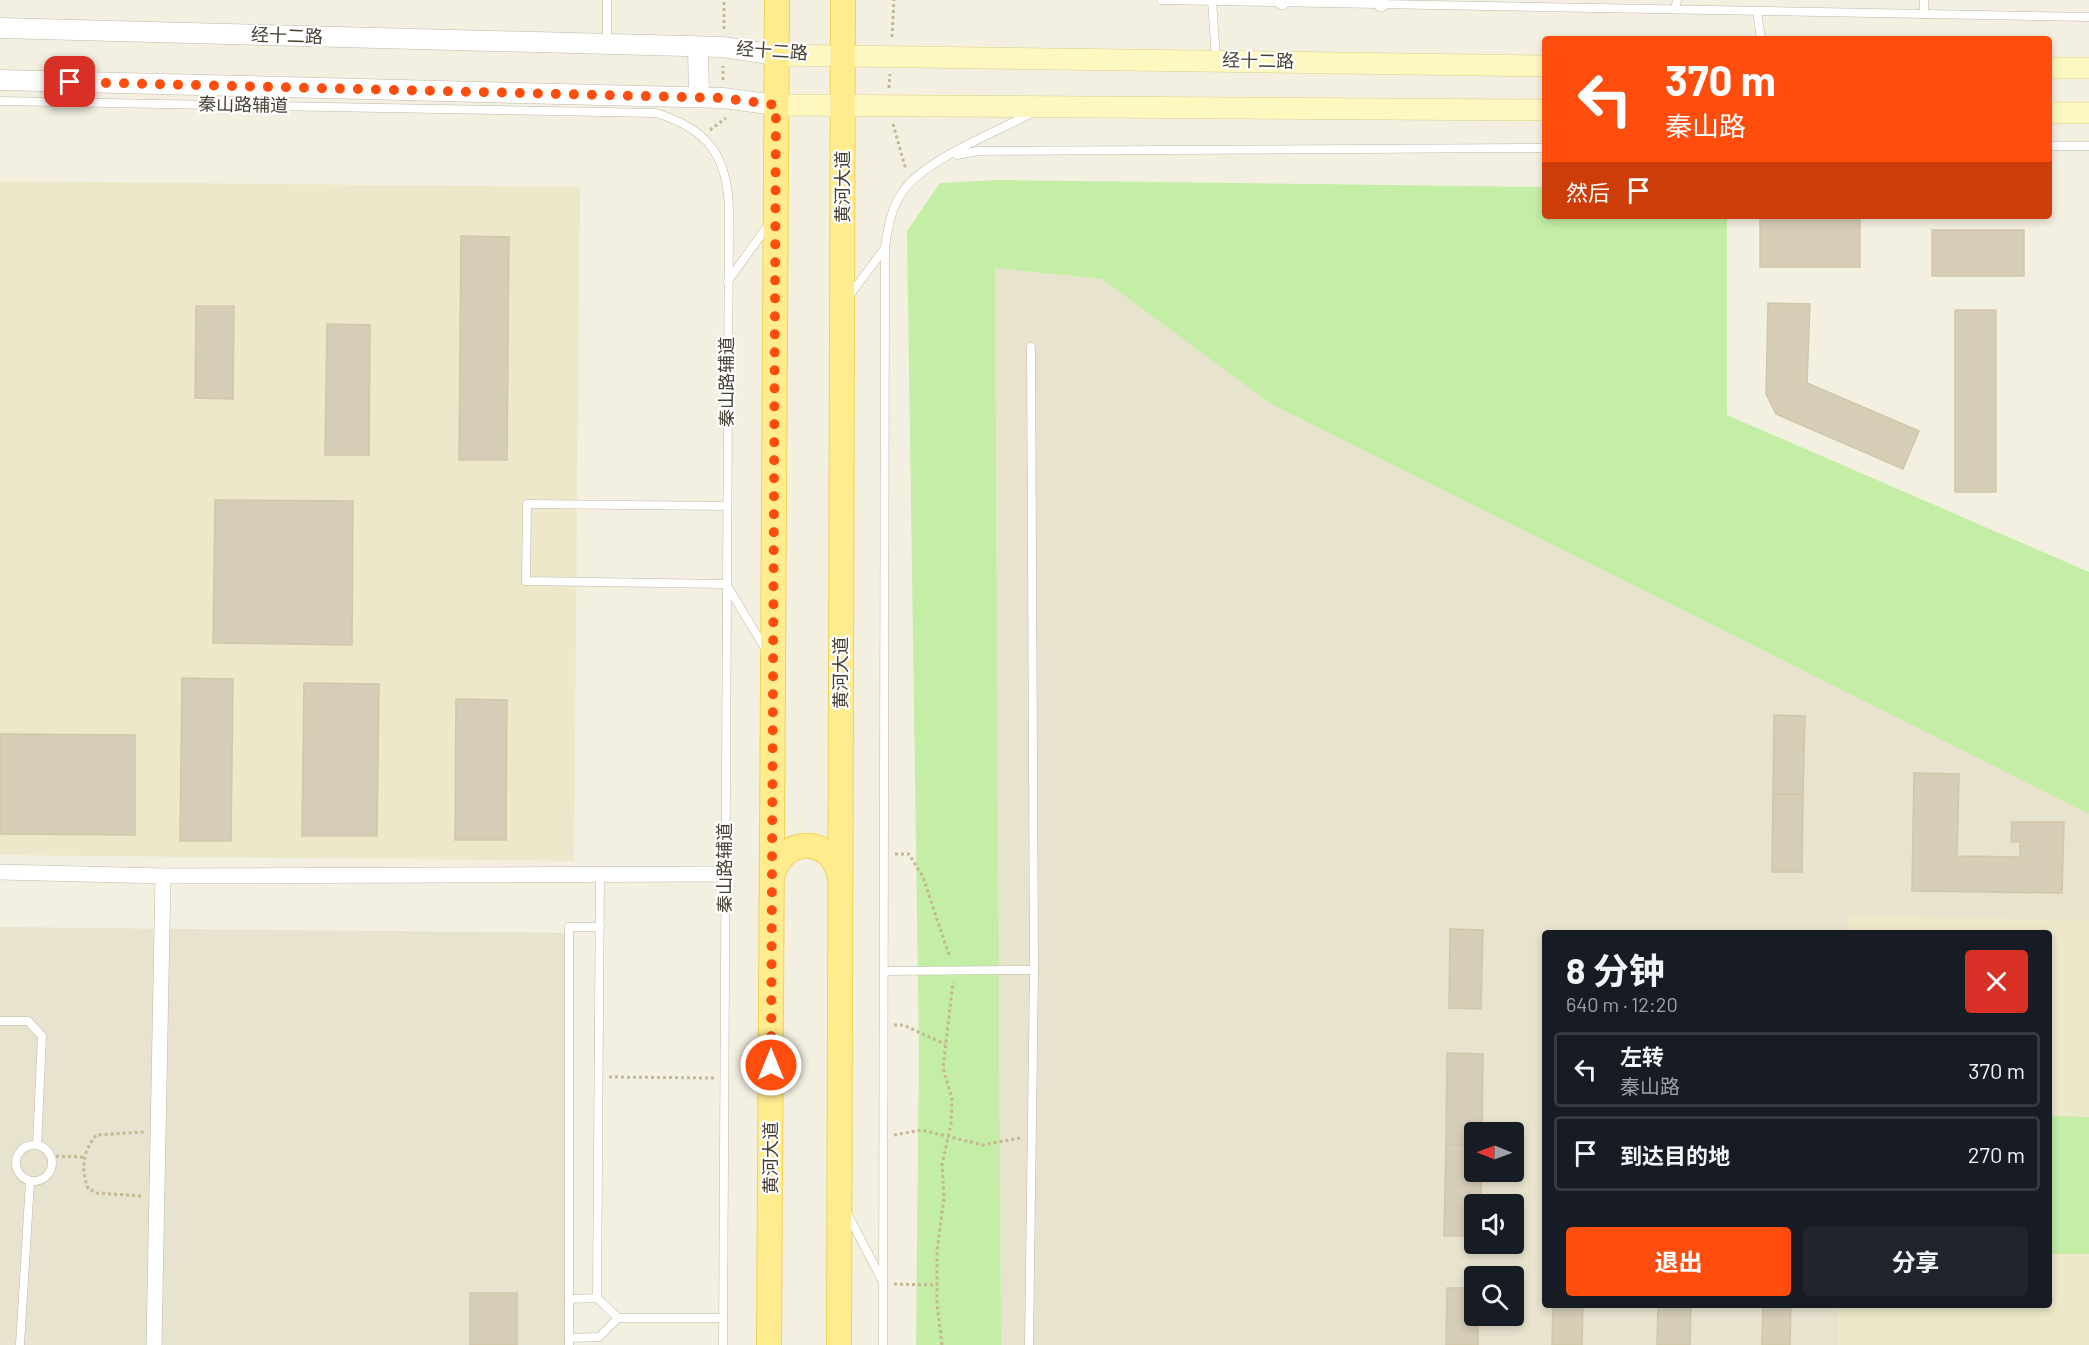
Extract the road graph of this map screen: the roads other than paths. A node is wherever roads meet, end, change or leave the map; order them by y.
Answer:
1 (607, 0) edge
2 (777, 0) edge
3 (843, 0) edge
4 (1161, 0) edge
5 (1212, 0) edge
6 (1677, 0) edge
7 (1924, 0) edge
8 (1283, 1) edge
9 (1379, 2) edge
10 (1676, 9) junction
11 (1756, 11) junction
12 (1924, 14) junction
13 (2089, 17) edge
14 (0, 28) edge
15 (1760, 36) edge
16 (607, 44) junction
17 (698, 47) junction
18 (843, 54) junction
19 (776, 55) junction
20 (1216, 60) junction
21 (1542, 66) edge
22 (2052, 68) edge
23 (2089, 68) edge
24 (0, 80) edge
25 (699, 98) junction
26 (0, 101) edge
27 (776, 105) junction
28 (843, 105) junction
29 (1043, 107) junction
30 (1542, 110) edge
31 (2052, 113) edge
32 (2089, 113) edge
33 (2052, 146) edge
34 (2089, 146) edge
35 (1542, 148) edge
36 (949, 156) junction
37 (776, 215) junction
38 (885, 247) junction
39 (728, 281) junction
40 (842, 304) junction
41 (1031, 347) dead end
42 (727, 506) junction
43 (726, 584) junction
44 (773, 662) junction
45 (0, 872) edge
46 (725, 874) junction
47 (600, 875) junction
48 (163, 876) junction
49 (772, 879) junction
50 (840, 881) junction
51 (600, 927) junction
52 (1034, 970) junction
53 (884, 971) junction
54 (0, 1021) edge
55 (37, 1145) junction
56 (30, 1181) junction
57 (839, 1198) junction
58 (884, 1284) junction
59 (597, 1298) junction
60 (569, 1299) junction
61 (618, 1318) junction
62 (723, 1318) junction
63 (569, 1341) edge
64 (599, 1341) edge
65 (20, 1345) edge
66 (154, 1345) edge
67 (723, 1345) edge
68 (770, 1345) edge
69 (839, 1345) edge
70 (884, 1345) edge
71 (1029, 1345) edge

1 - 16 lane
2 - 19 main road, 黄河大道
3 - 18 main road, 黄河大道
4 - 5 lane
5 - 8 lane
5 - 20 lane
6 - 10 lane
7 - 12 lane
8 - 9 lane
9 - 10 lane
10 - 11 lane
11 - 12 lane
11 - 15 lane
12 - 13 lane
14 - 16 street, 经十二路
16 - 17 street, 经十二路
17 - 19 street, 经十二路
17 - 25 street
18 - 19 main road, 经十二路
18 - 20 main road, 经十二路
18 - 28 main road, 黄河大道
19 - 27 main road, 黄河大道
20 - 21 main road, 经十二路
22 - 23 main road
24 - 25 street
25 - 27 street
26 - 39 lane, 秦山路辅道
27 - 28 main road
27 - 37 main road, 黄河大道
28 - 29 main road
28 - 40 main road, 黄河大道
29 - 30 main road
29 - 36 lane
31 - 32 main road
33 - 34 lane
35 - 36 lane
36 - 38 lane
37 - 39 lane
37 - 44 main road, 黄河大道
38 - 40 lane
38 - 53 lane
39 - 42 lane, 秦山路辅道
40 - 50 main road, 黄河大道
41 - 52 lane
42 - 43 lane, 秦山路辅道
42 - 43 lane
43 - 44 lane
43 - 46 lane, 秦山路辅道
44 - 49 main road, 黄河大道
45 - 48 street
46 - 47 street
46 - 62 lane, 秦山路辅道
47 - 48 street
47 - 51 lane
48 - 66 street
49 - 50 main road
49 - 68 main road, 黄河大道
50 - 57 main road, 黄河大道
51 - 59 lane
51 - 60 lane
52 - 53 lane
52 - 71 lane
53 - 58 lane
54 - 55 lane
55 - 56 lane
55 - 56 lane
56 - 65 lane
57 - 58 lane
57 - 69 main road, 黄河大道
58 - 70 lane
59 - 60 lane
59 - 61 lane
60 - 63 lane
61 - 62 lane
61 - 64 lane
62 - 67 lane, 秦山路辅道
63 - 64 lane

